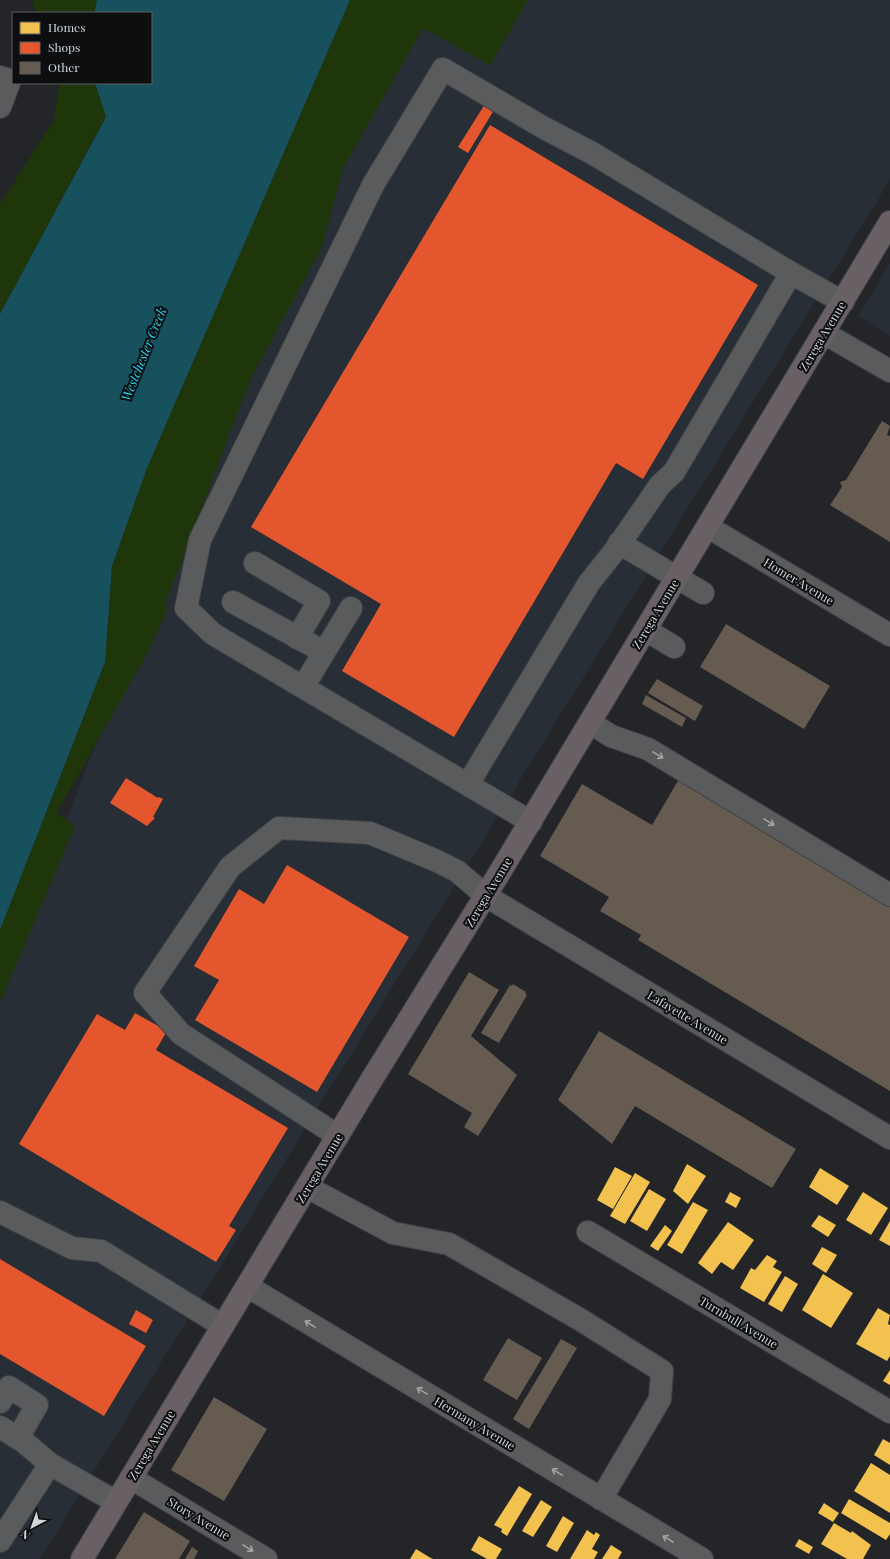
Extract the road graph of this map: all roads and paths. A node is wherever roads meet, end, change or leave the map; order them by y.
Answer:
1 (0, 77) edge
2 (0, 107) edge
3 (890, 222) edge
4 (791, 273) junction
5 (843, 302) junction
6 (824, 333) junction
7 (890, 371) edge
8 (708, 527) junction
9 (619, 543) junction
10 (255, 563) dead end
11 (678, 577) junction
12 (703, 593) dead end
13 (233, 602) dead end
14 (352, 608) dead end
15 (646, 630) junction
16 (890, 635) edge
17 (298, 638) junction
18 (674, 647) dead end
19 (324, 652) junction
20 (302, 687) junction
21 (590, 723) junction
22 (468, 784) junction
23 (531, 822) junction
24 (890, 895) edge
25 (486, 896) junction
26 (338, 1136) junction
27 (890, 1138) edge
28 (307, 1187) junction
29 (0, 1212) edge
30 (588, 1232) dead end
31 (247, 1286) junction
32 (223, 1326) junction
33 (0, 1402) edge
34 (890, 1412) edge
35 (0, 1427) edge
36 (18, 1438) junction
37 (50, 1464) junction
38 (131, 1478) junction
39 (601, 1499) junction
40 (116, 1502) junction
41 (0, 1541) edge
42 (82, 1559) edge
43 (266, 1559) edge
44 (702, 1559) edge

1 - 2 street
3 - 5 main road, Zerega Avenue
4 - 5 street
4 - 9 street
4 - 20 street
5 - 6 main road, Zerega Avenue
6 - 7 street
6 - 8 main road, Zerega Avenue
8 - 11 main road, Zerega Avenue
8 - 16 street, Homer Avenue
9 - 11 street
9 - 22 street
10 - 17 street
11 - 12 street
11 - 15 main road, Zerega Avenue
13 - 17 street
14 - 19 street
15 - 18 street
15 - 21 main road, Zerega Avenue
17 - 19 street
19 - 20 street
20 - 22 street
21 - 23 main road, Zerega Avenue
21 -> 24 street
22 - 23 street
23 - 25 main road, Zerega Avenue
25 - 26 main road, Zerega Avenue
25 - 26 street, Lafayette Avenue
25 - 27 street, Lafayette Avenue
26 - 28 main road, Zerega Avenue
28 - 31 main road, Zerega Avenue
28 - 39 street
29 - 32 street
30 - 34 street, Turnbull Avenue
31 - 32 main road, Zerega Avenue
39 -> 31 street, Hermany Avenue
32 - 38 main road, Zerega Avenue
33 - 36 street
35 - 36 street
36 - 37 street
37 - 40 street
37 - 41 street
38 - 40 main road, Zerega Avenue
38 -> 43 street, Story Avenue
44 -> 39 street, Hermany Avenue
40 - 42 main road, Zerega Avenue

